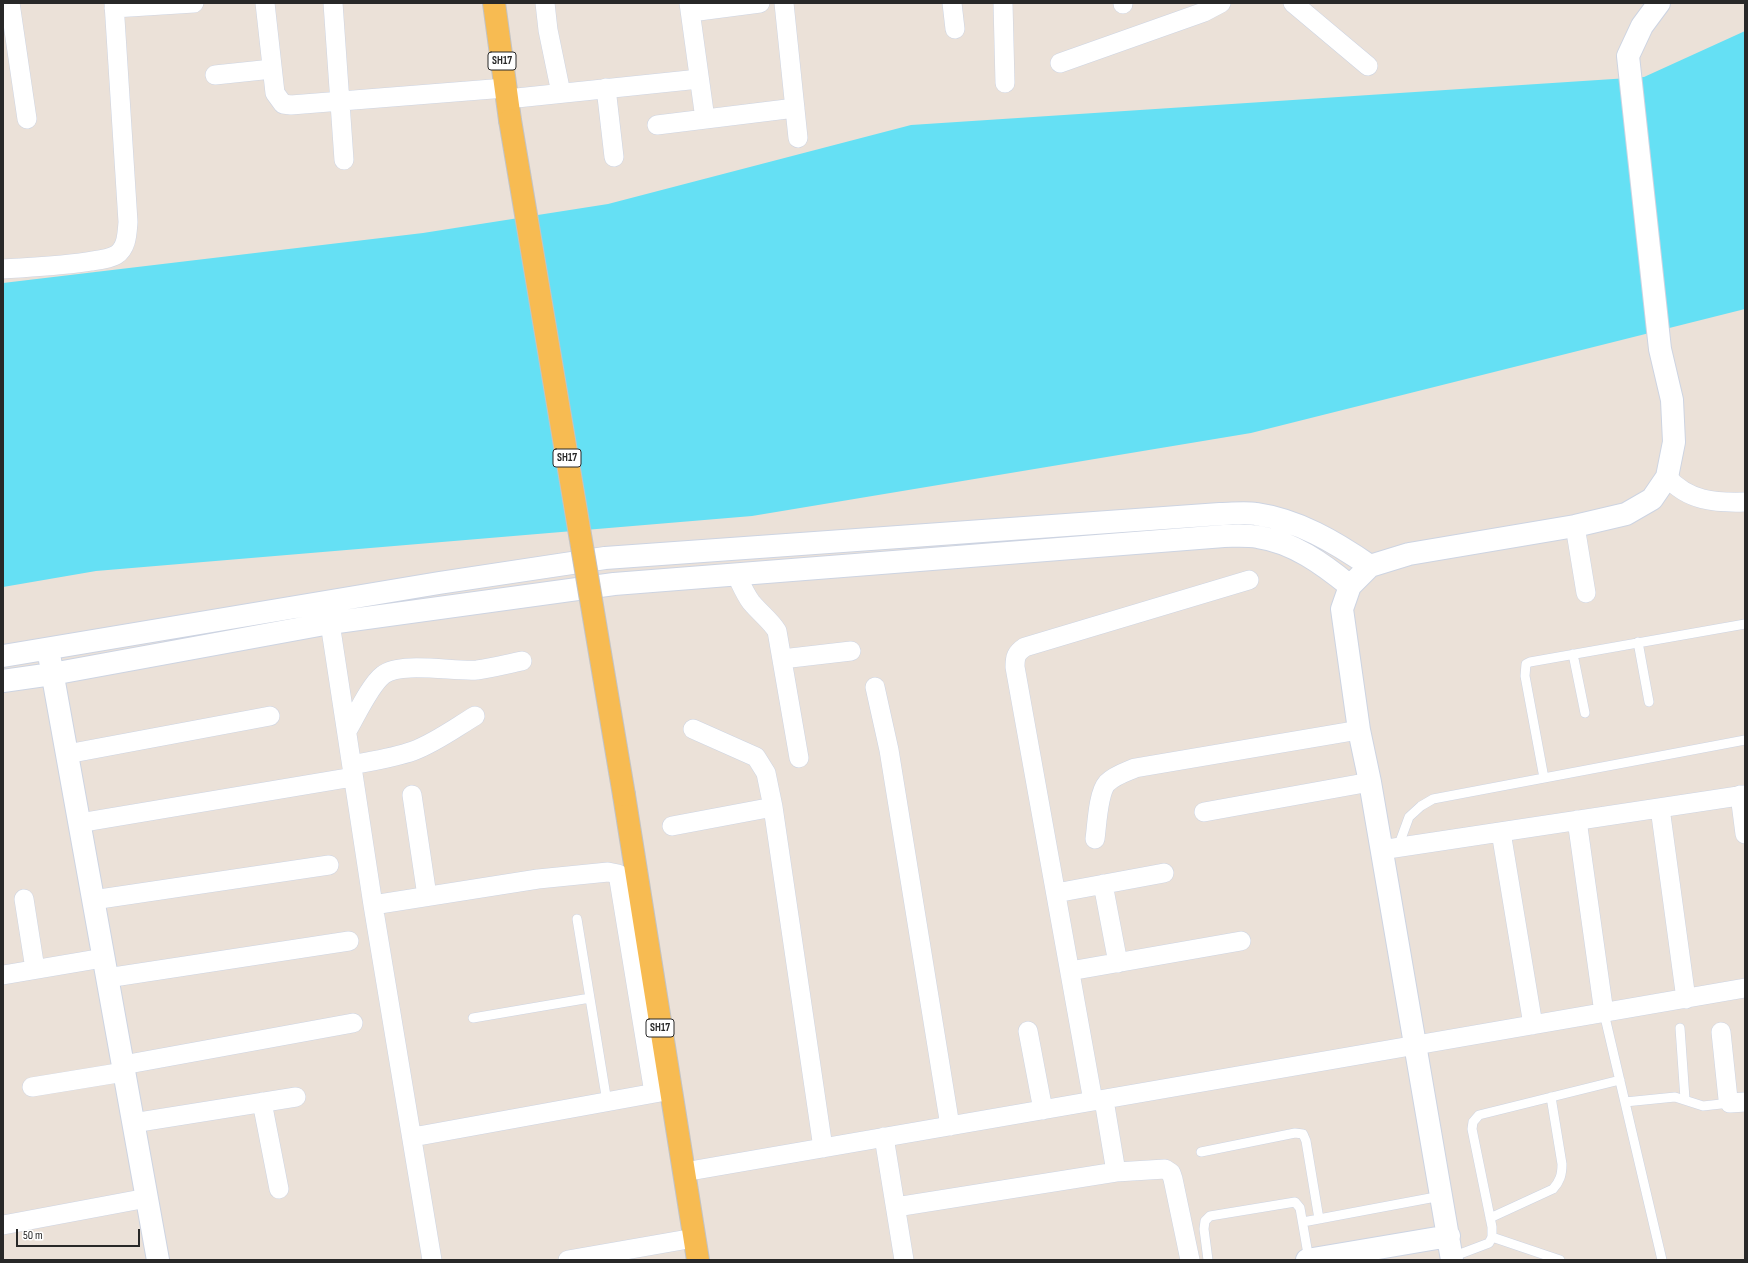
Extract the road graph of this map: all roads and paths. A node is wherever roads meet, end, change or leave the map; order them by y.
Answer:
1 (10, 3) edge
2 (194, 3) edge
3 (265, 3) edge
4 (333, 3) edge
5 (494, 3) edge
6 (545, 3) edge
7 (760, 3) edge
8 (784, 3) edge
9 (952, 3) edge
10 (1003, 3) edge
11 (1221, 3) edge
12 (1293, 3) edge
13 (1659, 3) edge
14 (114, 6) edge
15 (690, 8) edge
16 (955, 29) dead end
17 (1060, 63) dead end
18 (1368, 66) dead end
19 (272, 69) junction
20 (215, 75) dead end
21 (699, 79) junction
22 (1006, 83) dead end
23 (606, 88) junction
24 (561, 93) junction
25 (340, 101) junction
26 (507, 102) junction
27 (795, 108) junction
28 (27, 119) dead end
29 (704, 119) junction
30 (657, 125) dead end
31 (798, 138) dead end
32 (614, 157) dead end
33 (344, 160) dead end
34 (3, 269) edge
35 (1667, 478) junction
36 (1745, 502) edge
37 (1575, 526) junction
38 (1370, 566) junction
39 (736, 574) junction
40 (1249, 580) dead end
41 (1350, 586) junction
42 (1586, 593) dead end
43 (330, 623) junction
44 (1745, 624) edge
45 (1638, 642) junction
46 (48, 649) junction
47 (851, 651) dead end
48 (1573, 654) junction
49 (3, 656) edge
50 (782, 660) junction
51 (522, 661) dead end
52 (52, 674) junction
53 (3, 681) edge
54 (875, 687) dead end
55 (1649, 702) dead end
56 (1586, 712) dead end
57 (270, 716) dead end
58 (475, 716) dead end
59 (693, 729) dead end
60 (1359, 730) junction
61 (347, 731) junction
62 (1745, 740) edge
63 (67, 754) junction
64 (799, 758) dead end
65 (353, 771) junction
66 (1544, 778) junction
67 (1370, 782) junction
68 (412, 795) dead end
69 (1743, 795) edge
70 (773, 807) junction
71 (1660, 808) junction
72 (1204, 812) dead end
73 (1577, 820) junction
74 (79, 823) junction
75 (672, 826) dead end
76 (1501, 832) junction
77 (1745, 834) edge
78 (1095, 838) dead end
79 (1390, 848) junction
80 (330, 865) dead end
81 (1164, 873) dead end
82 (1103, 884) junction
83 (1056, 893) junction
84 (427, 896) junction
85 (24, 899) dead end
86 (93, 900) junction
87 (373, 905) junction
88 (576, 919) dead end
89 (349, 941) dead end
90 (1241, 941) dead end
91 (1118, 963) junction
92 (105, 968) junction
93 (35, 969) junction
94 (1070, 972) junction
95 (3, 975) edge
96 (1745, 988) edge
97 (590, 998) junction
98 (1686, 999) junction
99 (1604, 1013) junction
100 (473, 1018) dead end
101 (352, 1023) dead end
102 (1533, 1025) junction
103 (1680, 1028) dead end
104 (1028, 1031) dead end
105 (1721, 1032) dead end
106 (1415, 1046) junction
107 (123, 1068) junction
108 (1620, 1080) junction
109 (32, 1087) dead end
110 (662, 1091) junction
111 (296, 1097) dead end
112 (1551, 1097) junction
113 (1685, 1099) junction
114 (1098, 1101) junction
115 (262, 1102) junction
116 (607, 1102) junction
117 (1625, 1102) junction
118 (1737, 1103) edge
119 (1043, 1110) junction
120 (133, 1123) junction
121 (950, 1126) junction
122 (413, 1137) junction
123 (884, 1137) junction
124 (823, 1148) junction
125 (1201, 1152) dead end
126 (684, 1172) junction
127 (1116, 1172) junction
128 (279, 1189) dead end
129 (1441, 1196) junction
130 (147, 1198) junction
131 (896, 1207) junction
132 (1490, 1218) junction
133 (1319, 1219) junction
134 (1303, 1222) junction
135 (3, 1225) edge
136 (1492, 1237) junction
137 (694, 1238) junction
138 (1451, 1251) edge
139 (158, 1260) edge
140 (432, 1260) edge
141 (568, 1260) edge
142 (698, 1260) edge
143 (904, 1260) edge
144 (1190, 1260) edge
145 (1208, 1260) edge
146 (1308, 1260) edge
147 (1560, 1260) edge
148 (1662, 1260) edge

1 - 28 street
2 - 14 street
3 - 19 street
4 - 25 street
5 - 26 main road, SH17
6 - 24 street
7 - 15 street
8 - 27 street
9 - 16 street
10 - 22 street
11 - 17 street
12 - 18 street
13 - 35 street
14 - 34 street
15 - 21 street
19 - 20 street
19 - 25 street
21 - 23 street
21 - 29 street
23 - 24 street
23 - 32 street
24 - 26 street
25 - 26 street
25 - 33 street
26 - 110 main road, SH17, bridge
27 - 29 street
27 - 31 street
29 - 30 street
35 - 36 street
35 - 37 street
37 - 38 street
37 - 42 street
38 - 41 street
38 - 46 street
39 - 41 street
39 - 43 street
39 - 50 street
40 - 83 street
41 - 60 street
43 - 52 street
43 - 61 street
44 - 45 lane
45 - 48 lane
45 - 55 lane
46 - 49 street
46 - 52 street
47 - 50 street
48 - 56 lane
48 - 66 lane
50 - 64 street
51 - 61 street
52 - 53 street
52 - 63 street
54 - 121 street
57 - 63 street
58 - 65 street
59 - 70 street
60 - 67 street
60 - 78 street
61 - 65 street
62 - 66 lane
63 - 74 street
65 - 74 street
65 - 87 street
66 - 79 lane
67 - 72 street
67 - 79 street
68 - 84 street
69 - 71 street
69 - 77 street
70 - 75 street
70 - 124 street
71 - 73 street
71 - 98 street
73 - 76 street
73 - 99 street
74 - 86 street
76 - 79 street
76 - 102 street
79 - 106 street
80 - 86 street
81 - 82 street
82 - 83 street
82 - 91 street
83 - 94 street
84 - 87 street
84 - 110 street
85 - 93 street
86 - 92 street
87 - 122 street
88 - 97 lane
89 - 92 street
90 - 91 street
91 - 94 street
92 - 93 street
92 - 107 street
93 - 95 street
94 - 114 street
96 - 98 street
97 - 100 lane
97 - 116 lane
98 - 99 street
99 - 102 street
99 - 108 lane
101 - 107 street
102 - 106 street
103 - 113 lane
104 - 119 street
105 - 118 street
106 - 114 street
106 - 129 street
107 - 109 street
107 - 120 street
108 - 112 lane
108 - 117 lane
110 - 116 street
110 - 126 main road, SH17
111 - 115 street
112 - 132 lane
112 - 132 lane
113 - 117 lane
113 - 118 lane
114 - 119 street
114 - 127 street
115 - 120 street
115 - 128 street
116 - 122 street
117 - 148 lane
119 - 121 street
120 - 130 street
121 - 123 street
122 - 140 street
123 - 124 street
123 - 131 street
124 - 126 street
125 - 133 lane
126 - 137 main road, SH17
127 - 131 street
127 - 144 street
129 - 133 lane
129 - 138 street
130 - 135 street
130 - 139 street
131 - 143 street
132 - 136 lane
133 - 134 lane
134 - 145 lane
134 - 146 lane
136 - 138 lane
136 - 147 lane
137 - 141 street
137 - 142 main road, SH17
138 - 146 street

